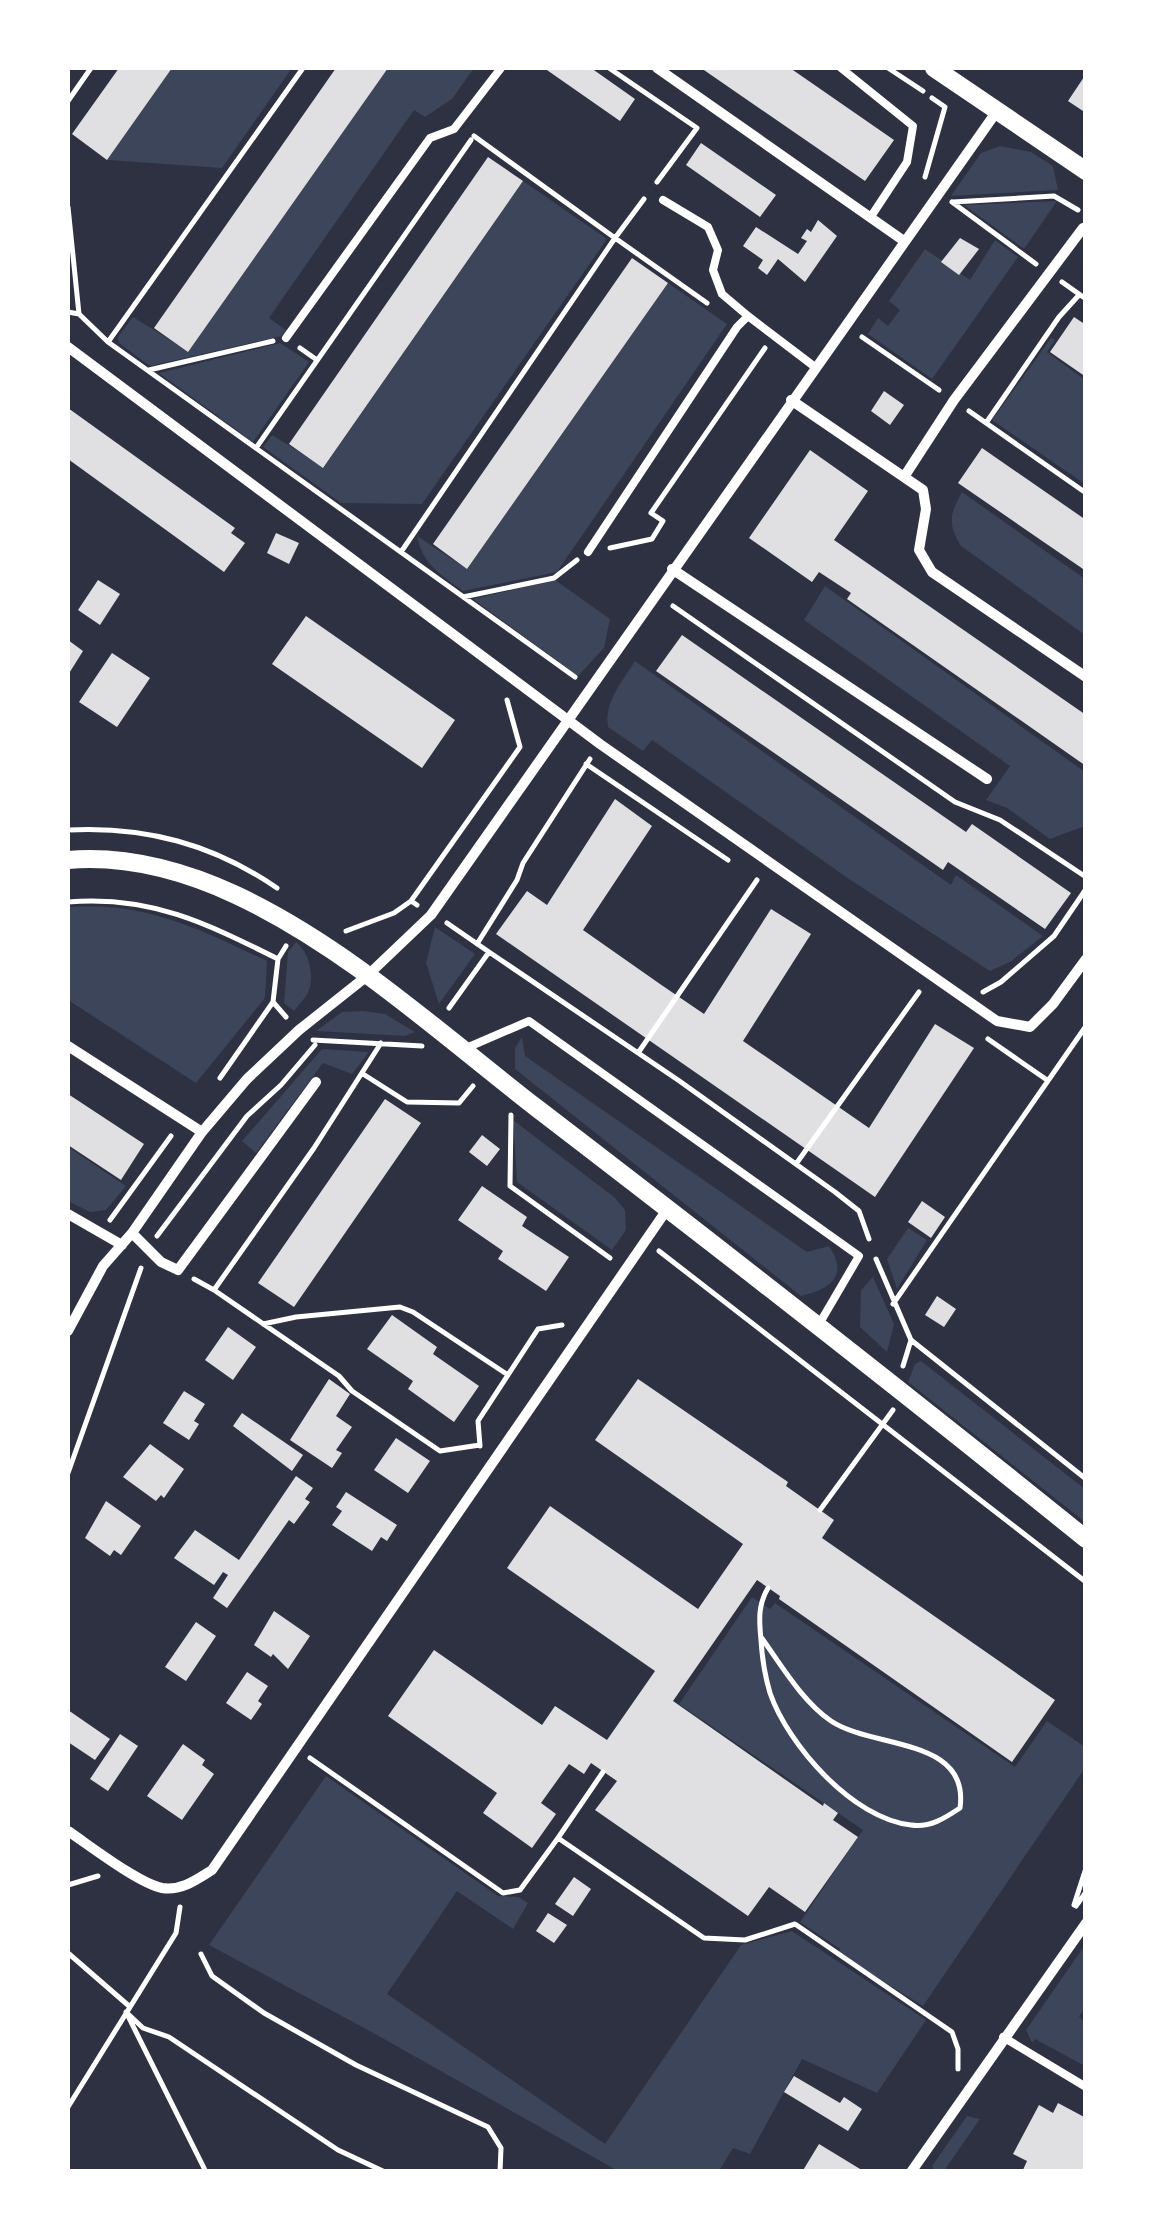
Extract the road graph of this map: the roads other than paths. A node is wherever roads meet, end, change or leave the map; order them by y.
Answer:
1 (501, 68) edge
2 (657, 68) edge
3 (841, 68) edge
4 (934, 68) edge
5 (997, 110) junction
6 (1086, 170) edge
7 (663, 200) dead end
8 (870, 218) junction
9 (1084, 222) edge
10 (904, 242) junction
11 (748, 316) junction
12 (286, 338) road end
13 (68, 347) edge
14 (815, 367) junction
15 (791, 400) junction
16 (904, 477) junction
17 (588, 552) road end
18 (672, 569) junction
19 (1086, 677) edge
20 (568, 720) junction
21 (987, 780) dead end
22 (68, 860) edge
23 (1086, 959) edge
24 (366, 976) junction
25 (68, 1046) edge
26 (462, 1050) junction
27 (316, 1082) dead end
28 (202, 1132) junction
29 (668, 1208) junction
30 (68, 1214) edge
31 (132, 1233) junction
32 (122, 1244) junction
33 (818, 1326) junction
34 (68, 1330) edge
35 (1086, 1539) edge
36 (68, 1831) edge
37 (1086, 1923) edge
38 (1003, 2037) junction
39 (1086, 2087) edge
40 (911, 2172) edge

1 - 12 lane
2 - 8 street
3 - 8 lane
4 - 5 street
5 - 6 street
5 - 10 street
7 - 11 lane
8 - 10 street
9 - 16 street
10 - 14 street
11 - 14 lane
11 - 17 lane
13 - 20 street
14 - 15 street
15 - 16 street
15 - 18 street
16 - 19 street
18 - 20 street
18 - 21 street
20 - 23 street
20 - 24 street
22 - 24 street
24 - 26 street
24 - 28 street
25 - 28 street
26 - 29 street
26 - 33 lane
27 - 31 street
28 - 31 street
29 - 33 street
29 - 36 street
30 - 32 street
31 - 32 street
32 - 34 street
33 - 35 street
37 - 38 street
38 - 39 lane
38 - 40 street

